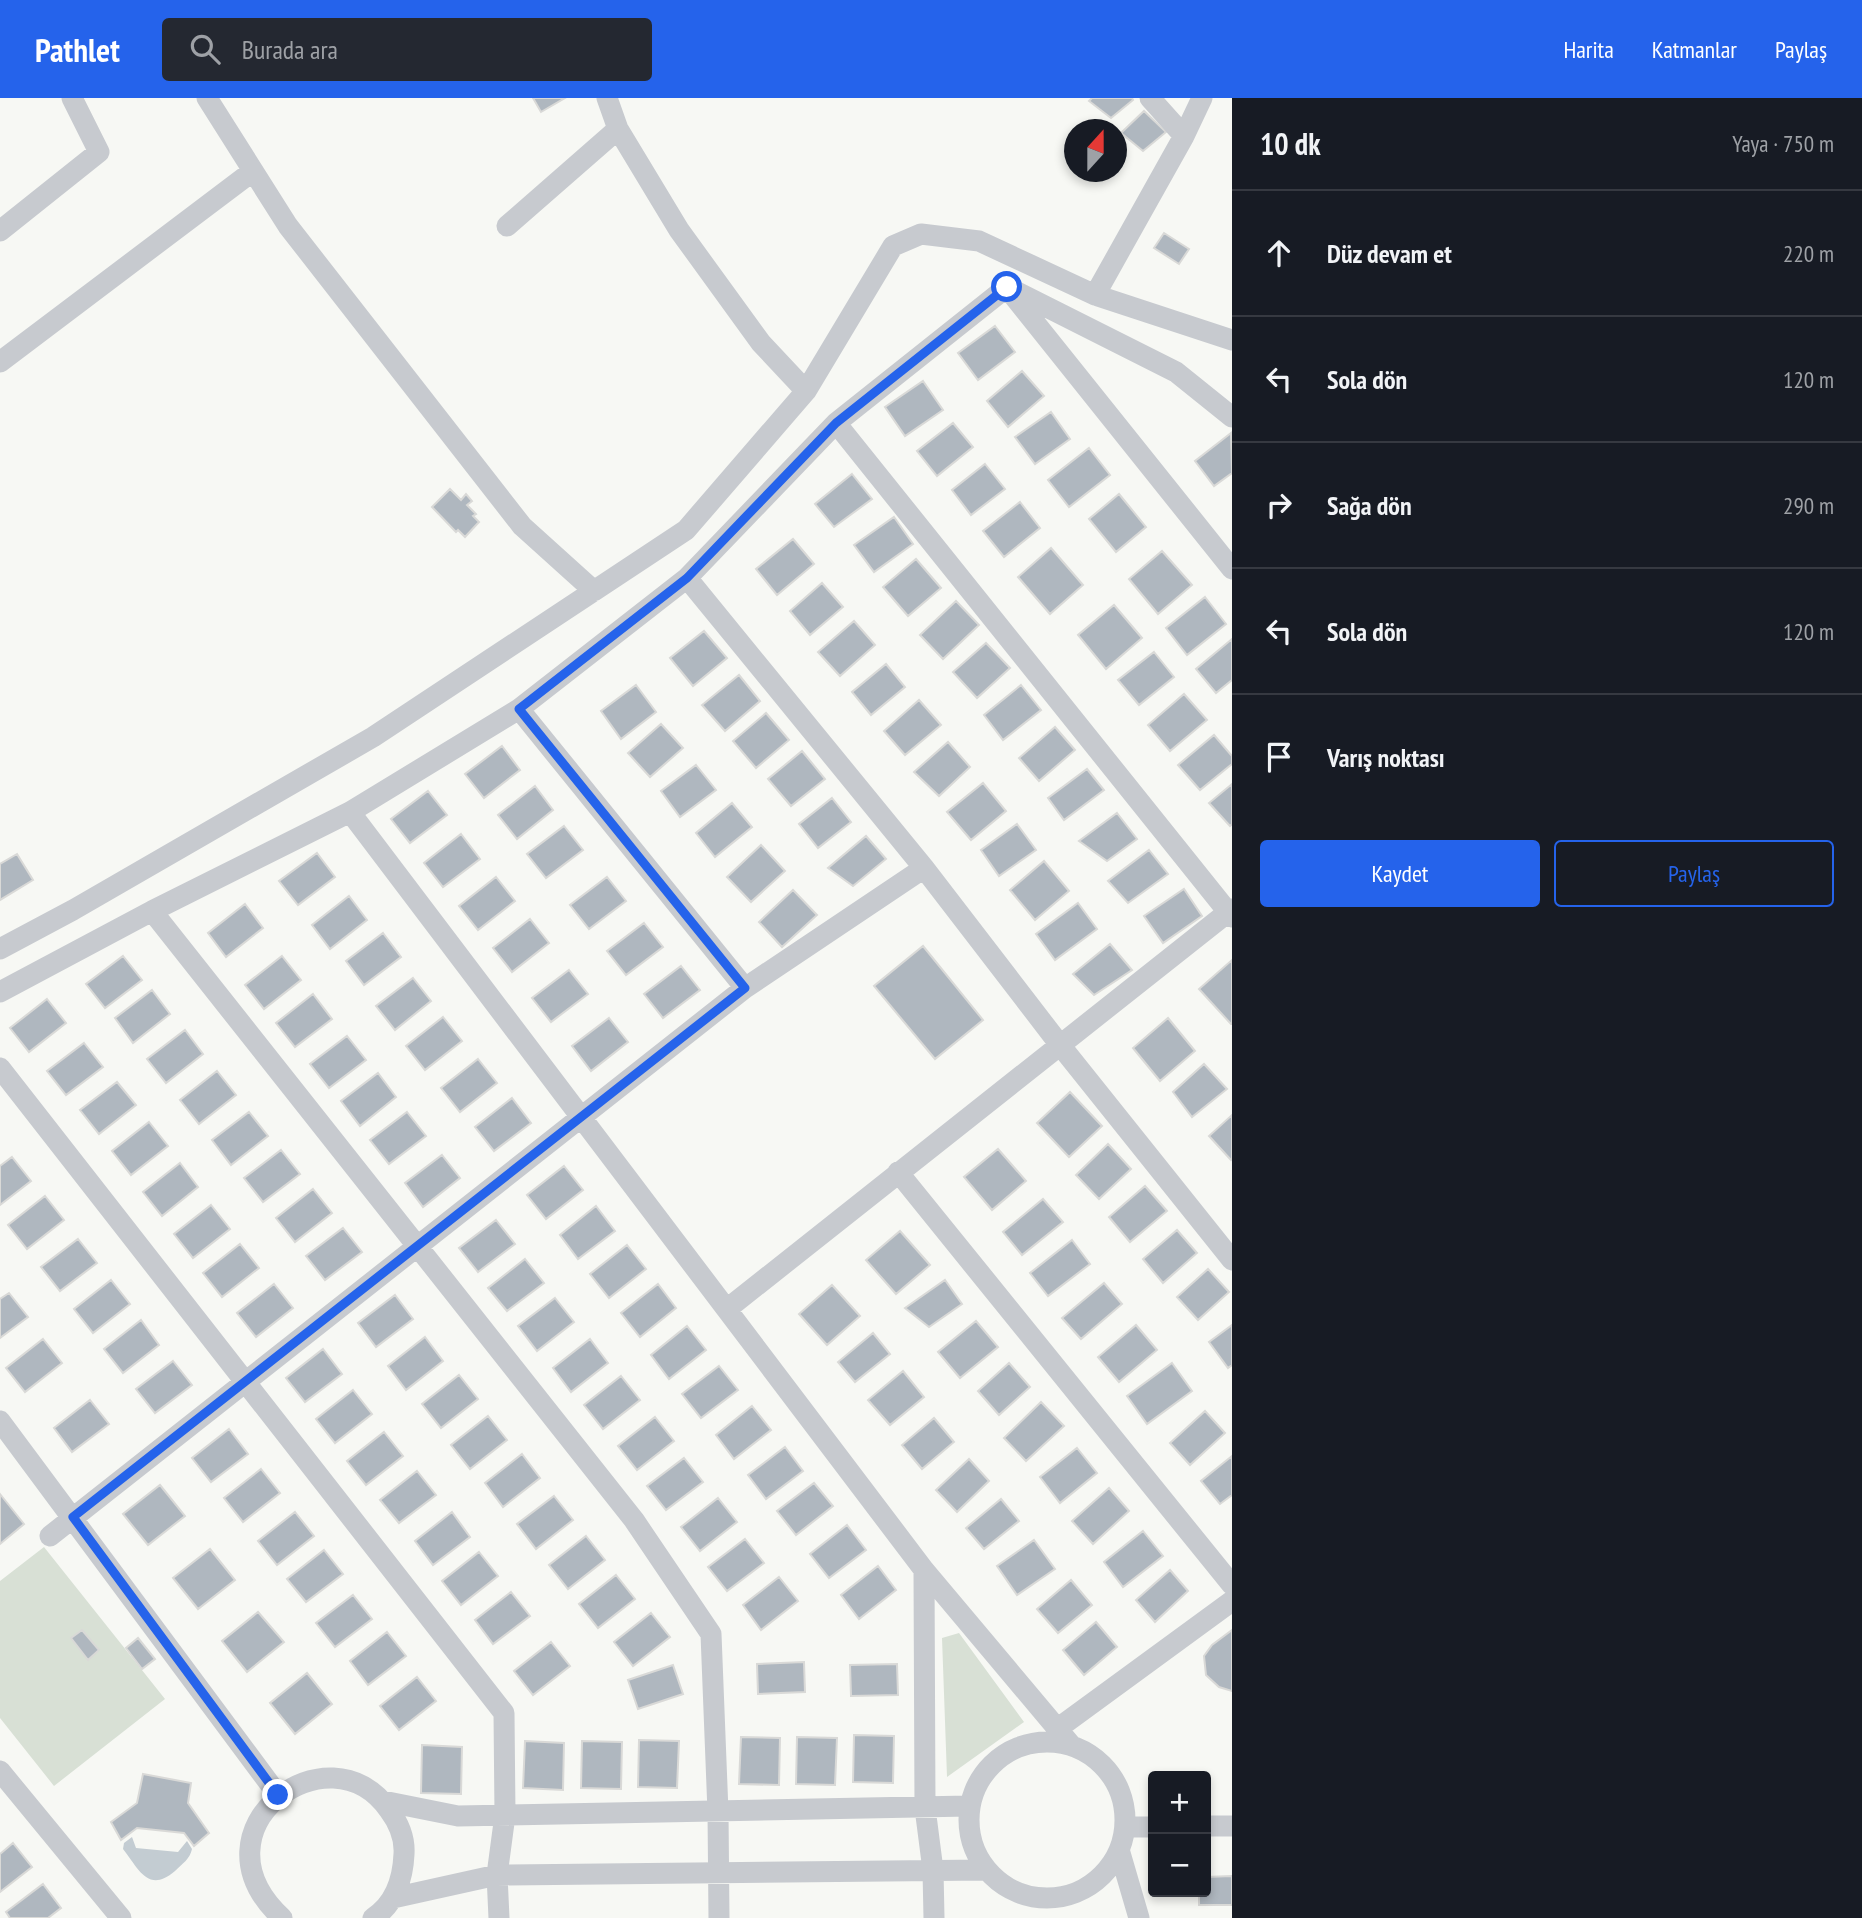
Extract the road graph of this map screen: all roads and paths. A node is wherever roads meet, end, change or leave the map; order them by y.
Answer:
1 (72, 98) edge
2 (207, 98) edge
3 (607, 98) edge
4 (1150, 98) edge
5 (1202, 98) edge
6 (618, 129) junction
7 (1184, 136) junction
8 (253, 171) junction
9 (507, 226) dead end
10 (0, 231) edge
11 (1007, 287) junction
12 (1095, 295) junction
13 (1232, 340) edge
14 (0, 362) edge
15 (806, 391) junction
16 (1232, 417) edge
17 (836, 423) junction
18 (1232, 569) edge
19 (687, 578) junction
20 (594, 591) junction
21 (519, 709) junction
22 (350, 812) junction
23 (924, 868) junction
24 (152, 911) junction
25 (1231, 913) edge
26 (0, 949) edge
27 (745, 988) junction
28 (0, 992) edge
29 (1060, 1045) junction
30 (0, 1068) edge
31 (581, 1117) junction
32 (898, 1172) junction
33 (418, 1246) junction
34 (1232, 1261) edge
35 (727, 1309) junction
36 (245, 1382) junction
37 (0, 1421) edge
38 (73, 1517) junction
39 (50, 1536) dead end
40 (924, 1570) junction
41 (1232, 1585) edge
42 (1232, 1601) edge
43 (1064, 1737) junction
44 (0, 1772) edge
45 (278, 1795) junction
46 (383, 1801) junction
47 (969, 1807) junction
48 (925, 1808) junction
49 (718, 1812) junction
50 (505, 1815) junction
51 (1211, 1826) edge
52 (1232, 1826) edge
53 (1126, 1827) junction
54 (1148, 1827) edge
55 (1120, 1853) junction
56 (933, 1870) junction
57 (986, 1870) junction
58 (719, 1873) junction
59 (497, 1875) junction
60 (393, 1898) junction
61 (109, 1913) edge
62 (282, 1918) edge
63 (373, 1918) edge
64 (499, 1918) edge
65 (719, 1918) edge
66 (934, 1918) edge
67 (1139, 1918) edge

1 - 10 street
2 - 8 street
3 - 6 street
4 - 7 street
5 - 7 street
6 - 9 street
6 - 15 street
7 - 12 street
8 - 14 street
8 - 20 street
11 - 16 street
11 - 17 street
11 - 18 street
12 - 13 street
12 - 15 street
15 - 20 street
17 - 19 street
17 - 25 street
19 - 21 street
19 - 23 street
20 - 26 street
21 - 22 street
21 - 27 street
22 - 24 street
22 - 31 street
23 - 27 street
23 - 29 street
24 - 28 street
24 - 33 street
25 - 29 street
27 - 31 street
29 - 32 street
29 - 34 street
30 - 36 street
31 - 33 street
31 - 35 street
32 - 35 street
32 - 41 street
33 - 36 street
33 - 49 street
35 - 40 street
36 - 38 street
36 - 50 street
37 - 38 street
38 - 39 street
38 - 45 street
40 - 43 street
40 - 48 street
42 - 43 street
43 - 47 street
43 - 53 street
44 - 61 street
45 - 46 street
45 - 62 street
46 - 50 street
46 - 60 street
47 - 48 street
47 - 57 street
48 - 49 street
48 - 56 street
49 - 50 street
49 - 58 street
50 - 59 street
51 - 52 street
53 - 54 street
53 - 55 street
55 - 57 street
55 - 67 street
56 - 57 street
56 - 58 street
56 - 66 street
58 - 59 street
58 - 65 street
59 - 60 street
59 - 64 street
60 - 63 street

